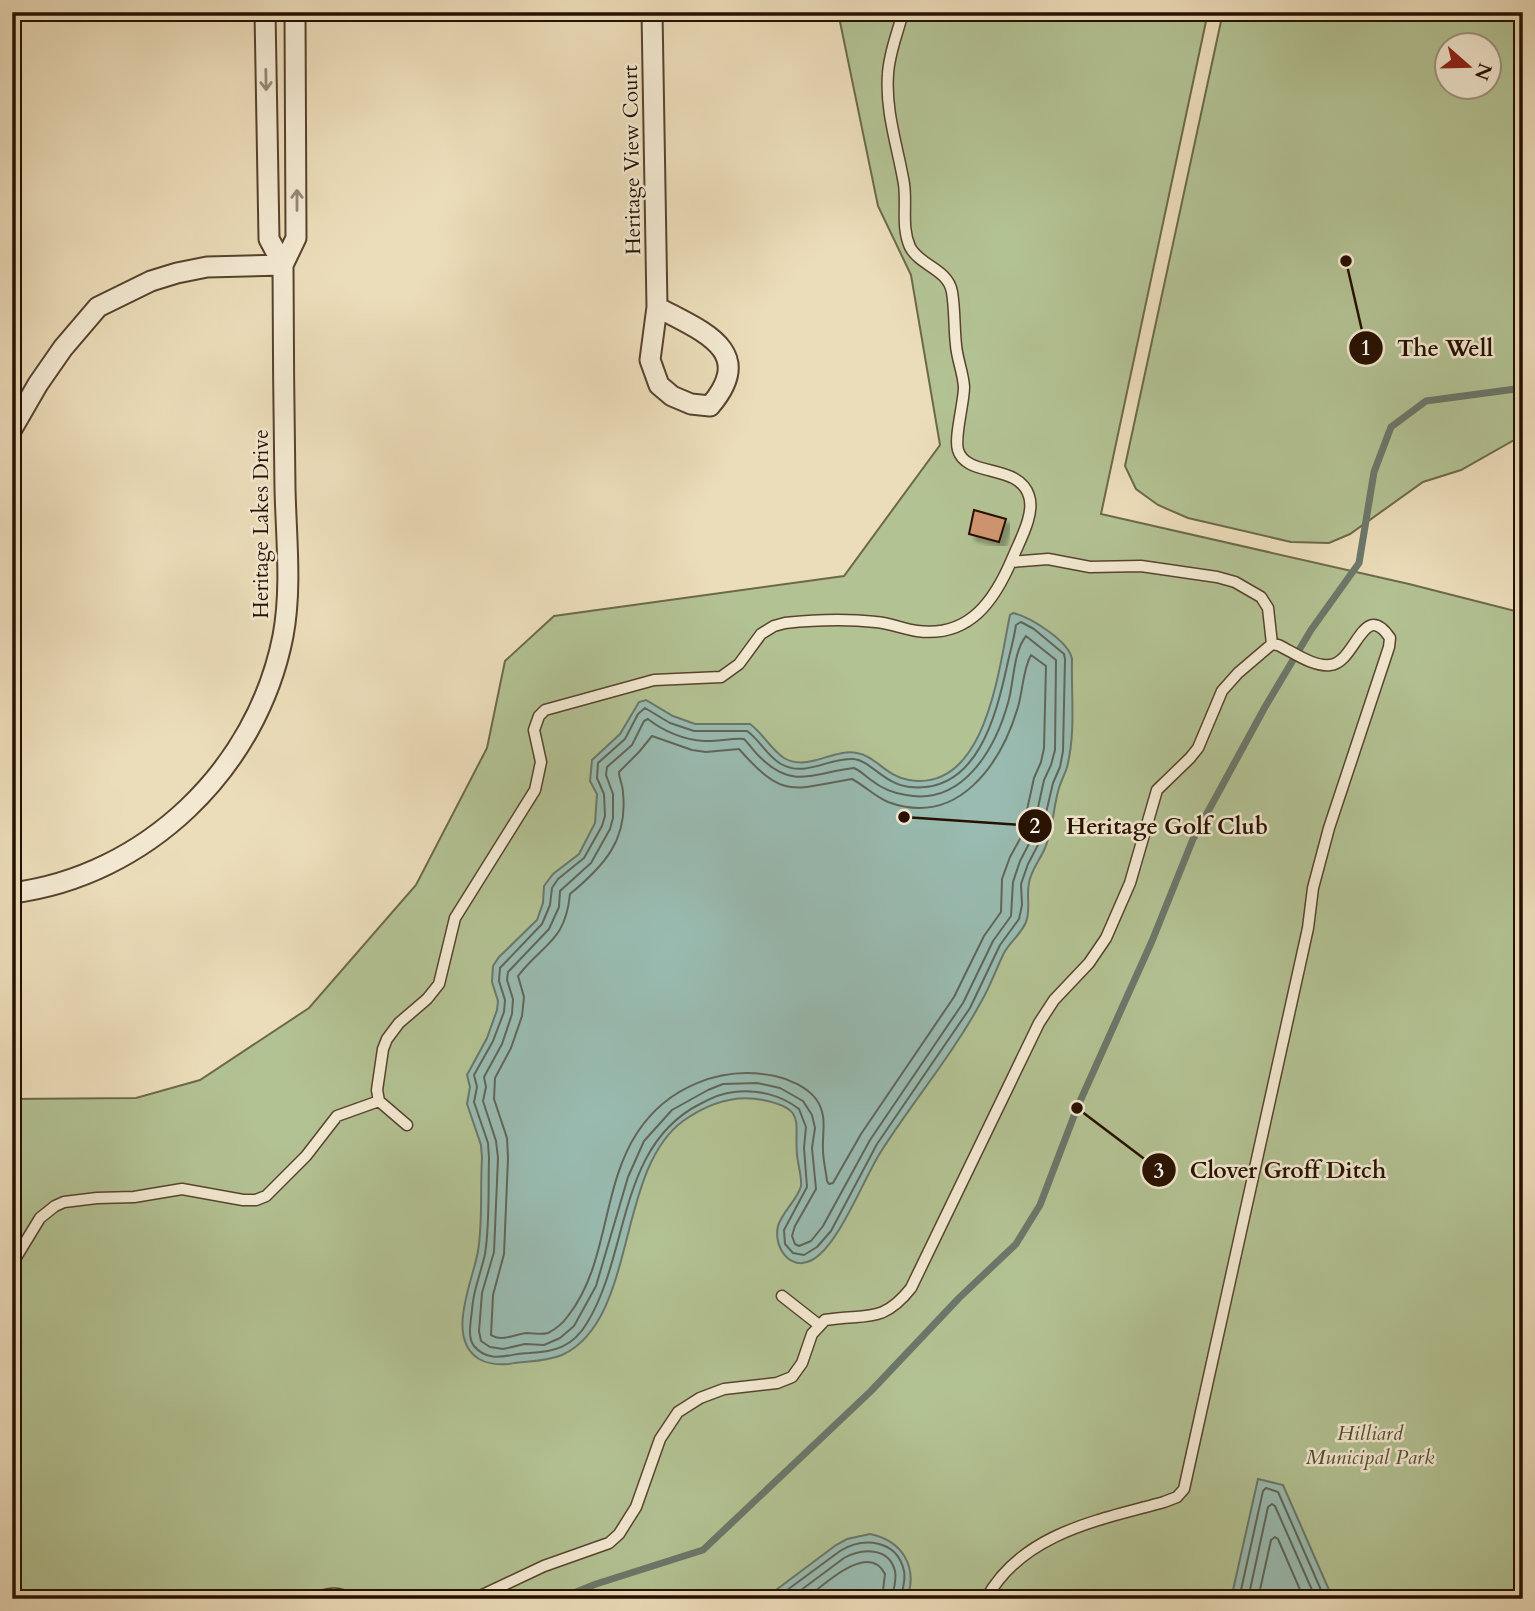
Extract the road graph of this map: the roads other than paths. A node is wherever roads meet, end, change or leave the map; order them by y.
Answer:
1 (265, 12) edge
2 (295, 12) edge
3 (652, 12) edge
4 (903, 12) edge
5 (283, 265) junction
6 (657, 307) junction
7 (12, 429) edge
8 (1011, 562) junction
9 (1272, 644) junction
10 (12, 893) edge
11 (379, 1101) junction
12 (407, 1125) dead end
13 (12, 1264) edge
14 (782, 1296) dead end
15 (819, 1325) junction
16 (317, 1599) edge
17 (353, 1599) edge
18 (474, 1599) edge
19 (986, 1599) edge

1 -> 5 street, Heritage Lakes Drive
5 -> 2 street, Heritage Lakes Drive
3 - 6 street, Heritage View Court
4 - 8 lane
5 - 7 street
5 - 10 street, Heritage Lakes Drive
6 - 6 street, Heritage View Court
8 - 9 lane
8 - 11 lane
9 - 15 lane
9 - 19 lane
11 - 12 lane
11 - 13 lane
14 - 15 lane
15 - 18 lane
16 - 17 lane

